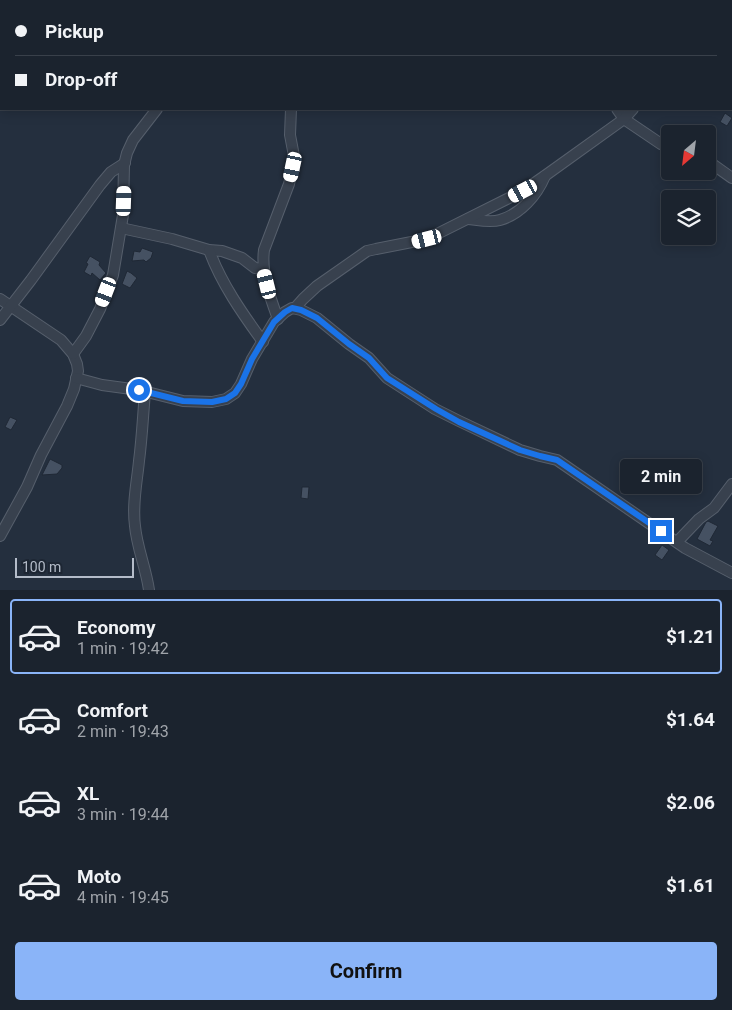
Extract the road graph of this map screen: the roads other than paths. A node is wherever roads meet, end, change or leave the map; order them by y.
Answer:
1 (156, 110) edge
2 (291, 110) edge
3 (618, 110) edge
4 (632, 110) edge
5 (624, 119) junction
6 (661, 144) edge
7 (125, 163) junction
8 (716, 167) edge
9 (546, 175) junction
10 (732, 178) edge
11 (468, 219) junction
12 (121, 228) junction
13 (209, 250) junction
14 (263, 269) junction
15 (0, 299) edge
16 (10, 307) junction
17 (295, 308) junction
18 (278, 319) junction
19 (0, 320) edge
20 (263, 342) junction
21 (74, 354) junction
22 (76, 378) junction
23 (145, 392) junction
24 (732, 484) edge
25 (4, 523) edge
26 (0, 536) edge
27 (677, 542) junction
28 (732, 573) edge
29 (148, 590) edge

1 - 7 street
2 - 14 street
3 - 5 street
4 - 5 street
5 - 6 street
5 - 9 street
7 - 12 street
7 - 16 street
8 - 10 street
9 - 11 street
9 - 11 street
11 - 17 street
12 - 13 street
12 - 21 street
13 - 14 street
13 - 20 street
14 - 18 street
15 - 16 street
16 - 19 street
16 - 21 street
17 - 18 street
17 - 27 street
18 - 20 street
20 - 23 street
21 - 22 street
22 - 23 street
22 - 25 street
23 - 29 street
24 - 27 street
25 - 26 street
27 - 28 street

